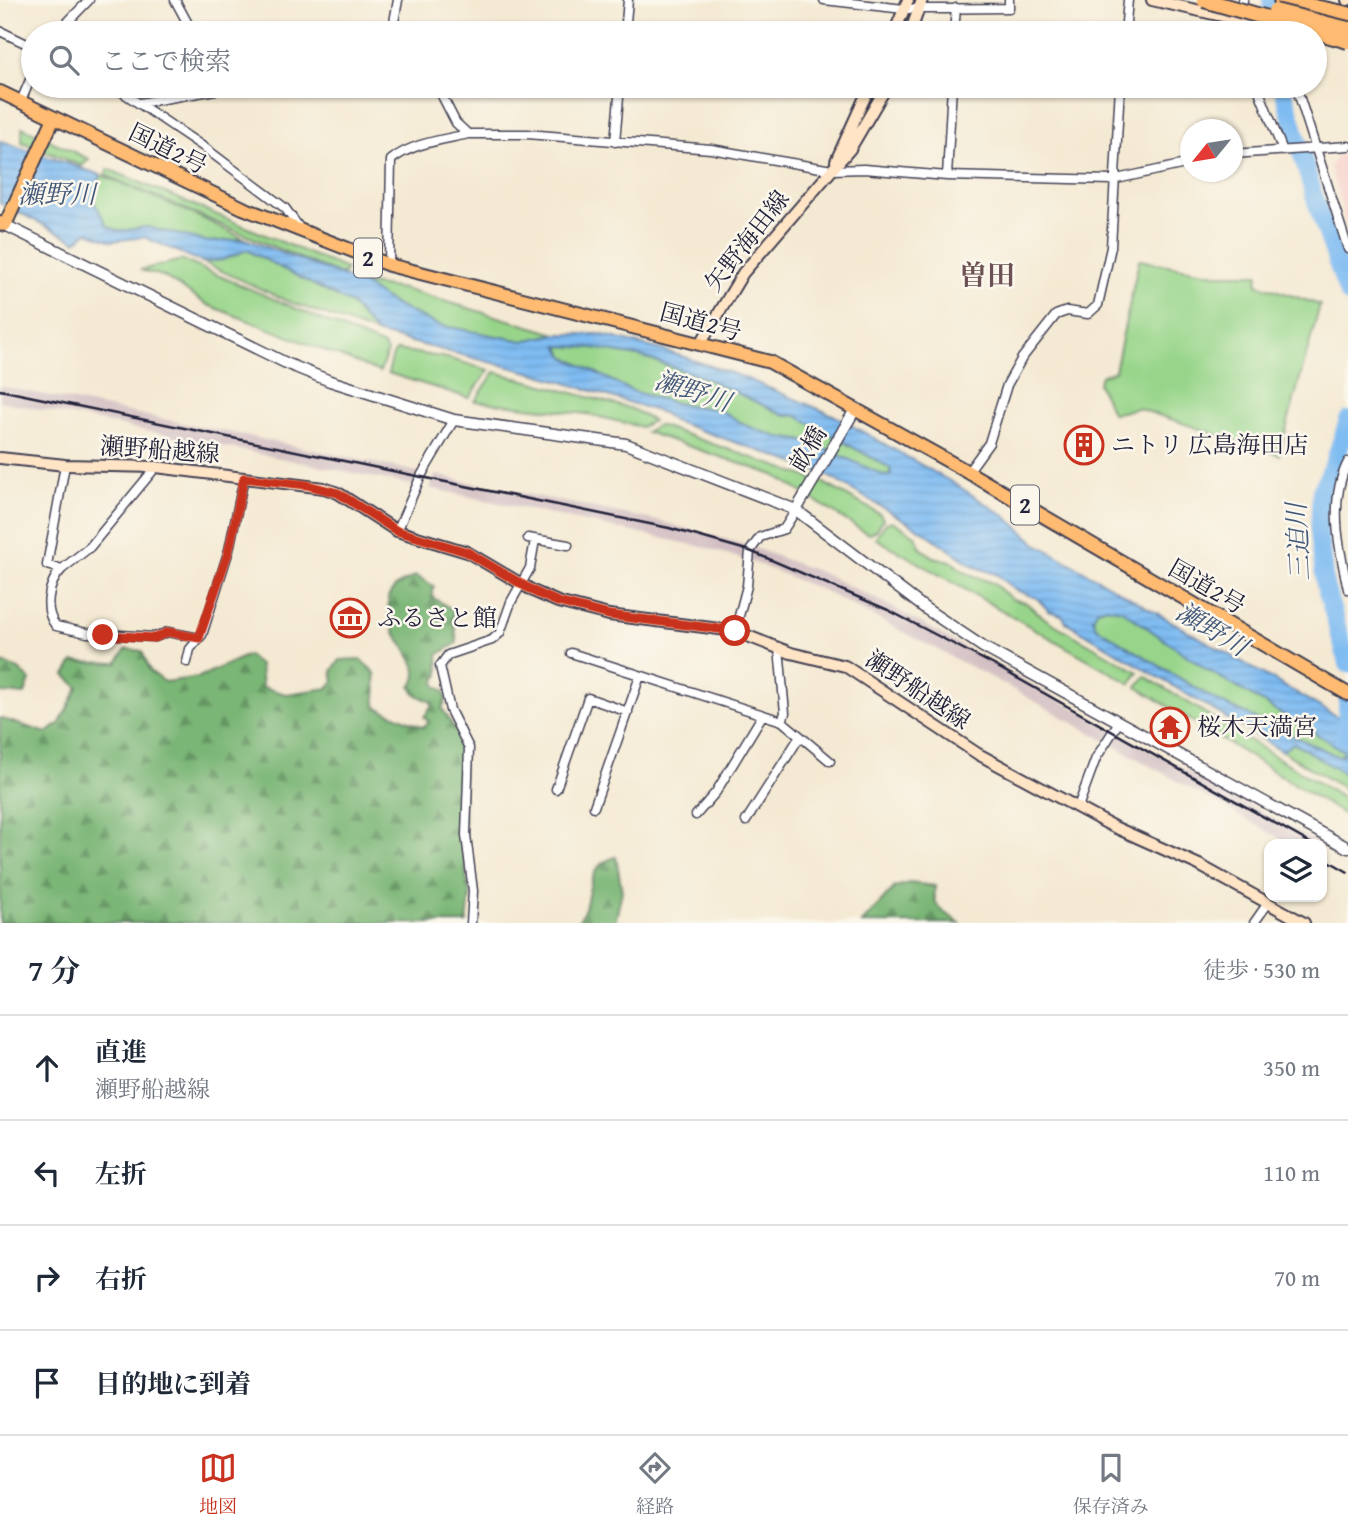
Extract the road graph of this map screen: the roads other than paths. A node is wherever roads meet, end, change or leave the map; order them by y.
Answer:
1 (89, 0) edge
2 (176, 0) edge
3 (398, 0) edge
4 (628, 0) edge
5 (824, 0) edge
6 (1009, 0) edge
7 (1128, 0) edge
8 (1152, 0) edge
9 (1204, 0) edge
10 (1234, 0) edge
11 (1243, 0) edge
12 (1281, 0) edge
13 (906, 4) edge
14 (921, 4) edge
15 (956, 8) junction
16 (1348, 14) edge
17 (69, 21) edge
18 (186, 21) edge
19 (394, 21) edge
20 (626, 21) edge
21 (899, 21) edge
22 (915, 21) edge
23 (955, 21) edge
24 (1126, 21) edge
25 (1241, 21) joint
26 (1274, 21) edge
27 (1317, 21) edge
28 (1327, 24) edge
29 (1348, 29) edge
30 (0, 31) edge
31 (1327, 37) edge
32 (1327, 39) edge
33 (21, 41) edge
34 (1348, 43) edge
35 (0, 92) edge
36 (22, 98) edge
37 (132, 98) edge
38 (157, 98) edge
39 (443, 98) edge
40 (619, 98) edge
41 (865, 98) edge
42 (880, 98) edge
43 (951, 98) edge
44 (1119, 98) edge
45 (1262, 98) edge
46 (1299, 98) edge
47 (21, 101) junction
48 (140, 103) junction
49 (54, 118) junction
50 (468, 134) junction
51 (615, 142) junction
52 (1348, 146) edge
53 (1314, 149) junction
54 (1285, 151) junction
55 (1243, 153) edge
56 (1180, 165) edge
57 (832, 170) junction
58 (947, 176) junction
59 (1112, 180) junction
60 (4, 222) edge
61 (304, 234) junction
62 (1348, 249) edge
63 (389, 265) junction
64 (701, 343) junction
65 (856, 408) junction
66 (454, 420) junction
67 (0, 458) edge
68 (65, 466) junction
69 (156, 467) junction
70 (1347, 467) edge
71 (968, 472) junction
72 (244, 478) junction
73 (796, 510) junction
74 (397, 531) junction
75 (568, 545) dead end
76 (62, 569) junction
77 (521, 584) junction
78 (1348, 589) edge
79 (735, 631) junction
80 (199, 638) junction
81 (779, 648) junction
82 (571, 653) dead end
83 (187, 662) dead end
84 (640, 676) junction
85 (1343, 691) edge
86 (628, 712) junction
87 (762, 716) junction
88 (782, 721) junction
89 (1119, 722) junction
90 (799, 738) junction
91 (830, 761) dead end
92 (556, 789) dead end
93 (594, 807) dead end
94 (1078, 807) junction
95 (696, 815) dead end
96 (746, 821) dead end
97 (1348, 848) edge
98 (1268, 903) junction
99 (471, 923) edge
100 (1255, 923) edge
101 (1304, 923) edge

1 - 17 street
2 - 18 street
3 - 19 street
4 - 20 street
5 - 13 street
6 - 15 street
7 - 24 street
8 - 25 main road
9 - 26 highway, bridge
10 - 27 highway, bridge
11 - 25 street
12 - 16 highway
13 - 14 street
13 - 21 main road
14 - 15 street
14 - 22 main road
15 - 23 street
28 - 29 highway, bridge
30 - 33 street
31 - 34 highway, bridge
32 - 34 main road
35 - 47 main road, 国道2号 / 2
36 - 47 street
37 - 48 street
38 - 48 street
39 - 50 street
40 - 51 street
41 - 57 main road, 矢野海田線
42 - 57 main road, 矢野海田線
43 - 58 street
44 - 59 street
45 - 54 street
46 - 53 street
47 - 49 main road, 国道2号 / 2
48 - 61 street
49 - 60 main road
49 - 61 main road, 国道2号 / 2
50 - 51 street
50 - 63 street
51 - 57 street
52 - 53 street
53 - 54 street
53 - 62 street
54 - 55 street
56 - 59 street
57 - 58 street
57 - 64 main road, 矢野海田線
58 - 59 street
59 - 71 street
60 - 66 street
61 - 63 main road, 国道2号 / 2
63 - 64 main road, 国道2号 / 2
64 - 65 main road, 国道2号 / 2
65 - 71 main road, 国道2号 / 2
65 - 73 street, 畝橋
66 - 73 street
66 - 74 street
67 - 68 main road, 瀬野船越線
68 - 69 main road, 瀬野船越線
68 - 76 street
69 - 72 main road, 瀬野船越線
69 - 76 street
70 - 78 street
71 - 85 main road, 国道2号 / 2
72 - 74 main road, 瀬野船越線
72 - 80 street
73 - 79 street
73 - 89 street
74 - 77 main road, 瀬野船越線
75 - 77 street
76 - 80 street
77 - 79 main road, 瀬野船越線
77 - 99 street
79 - 81 main road, 瀬野船越線
80 - 83 street
81 - 88 street
81 - 94 main road, 瀬野船越線
82 - 84 street
84 - 86 street
84 - 87 street
86 - 92 street
86 - 93 street
87 - 88 street
87 - 95 street
88 - 90 street
89 - 94 street
89 - 97 street
90 - 91 street
90 - 96 street
94 - 98 main road, 瀬野船越線
98 - 100 street
98 - 101 main road, 瀬野船越線

